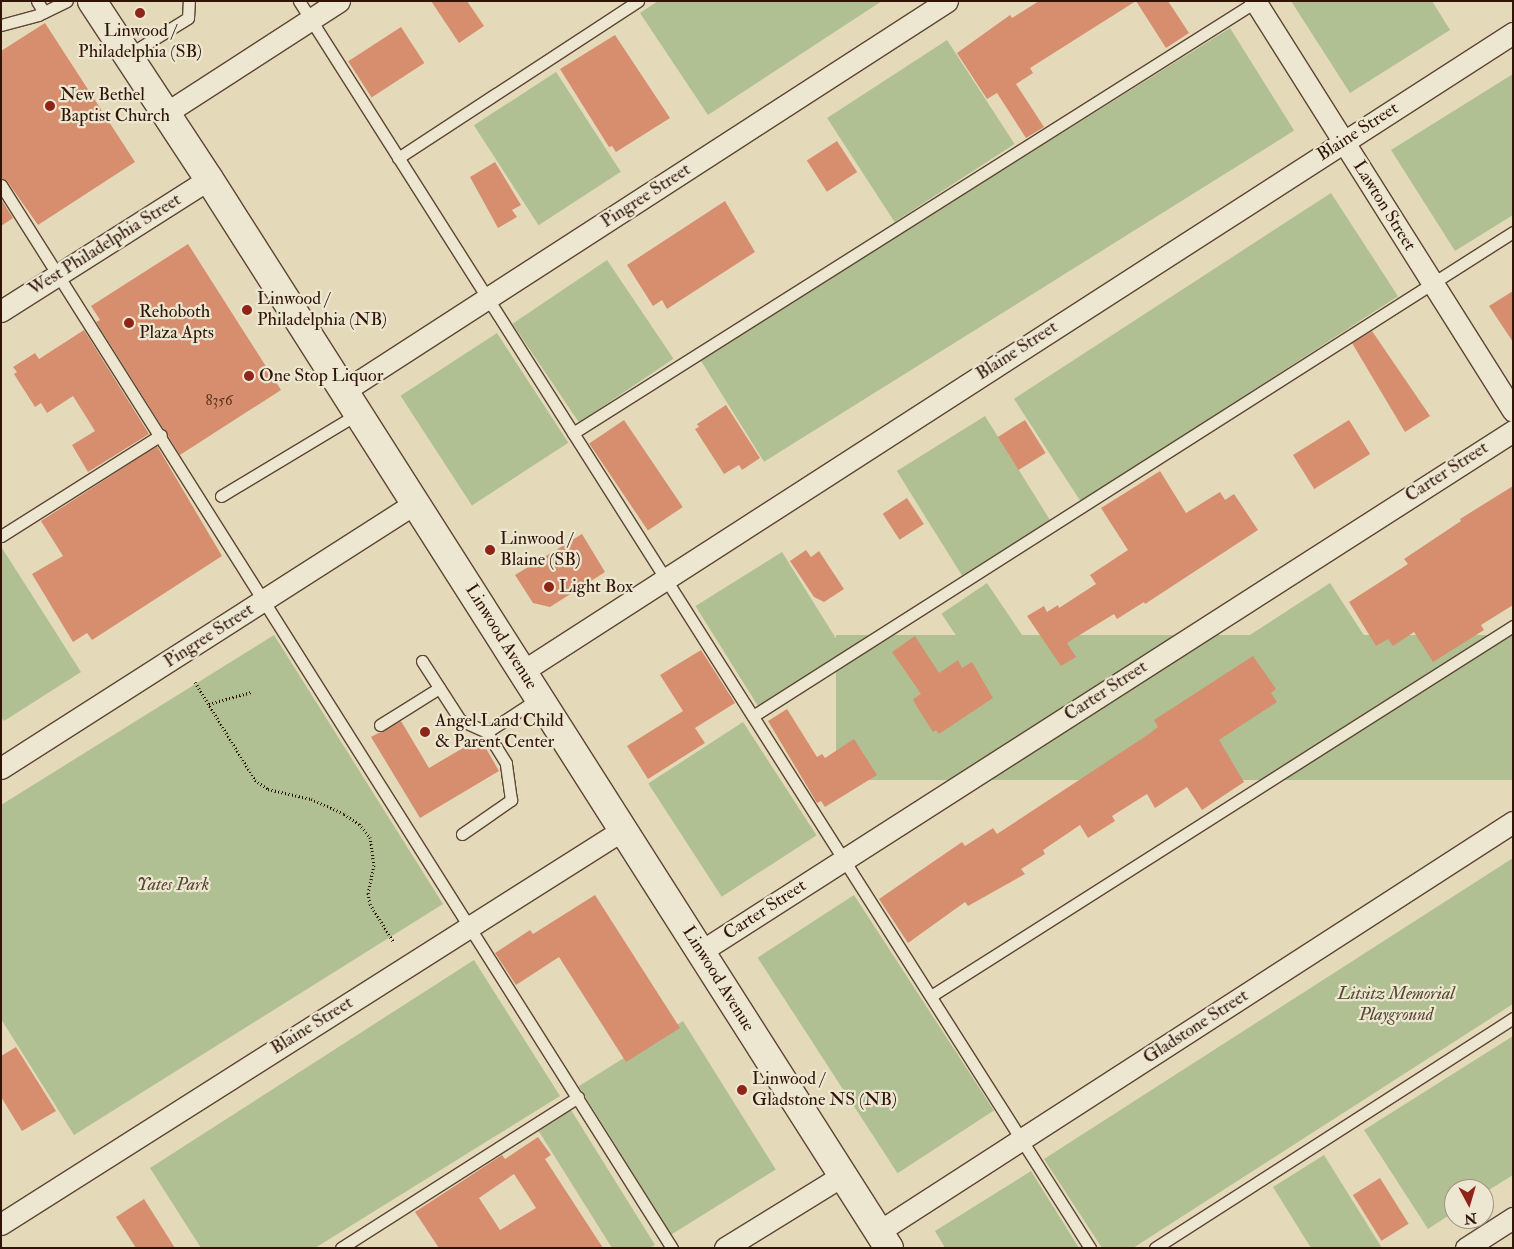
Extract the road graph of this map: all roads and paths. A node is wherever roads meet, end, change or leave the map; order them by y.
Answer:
1 (37, 1) edge
2 (67, 1) edge
3 (92, 1) edge
4 (189, 1) edge
5 (299, 1) edge
6 (339, 1) edge
7 (638, 1) edge
8 (948, 1) edge
9 (1256, 2) edge
10 (44, 12) junction
11 (310, 20) junction
12 (1, 26) edge
13 (1513, 33) edge
14 (128, 55) junction
15 (166, 113) junction
16 (1343, 141) junction
17 (398, 158) junction
18 (209, 179) junction
19 (1, 185) edge
20 (1513, 232) edge
21 (59, 275) junction
22 (1432, 284) junction
23 (488, 299) junction
24 (1, 311) edge
25 (352, 402) junction
26 (1513, 410) edge
27 (1513, 430) edge
28 (573, 432) junction
29 (161, 435) junction
30 (221, 496) dead end
31 (416, 504) junction
32 (1, 536) edge
33 (665, 579) junction
34 (266, 600) junction
35 (1513, 626) edge
36 (422, 660) dead end
37 (523, 671) junction
38 (195, 682) dead end
39 (439, 688) junction
40 (251, 692) dead end
41 (539, 698) junction
42 (209, 704) junction
43 (753, 716) junction
44 (380, 724) dead end
45 (487, 732) junction
46 (1, 768) edge
47 (1513, 822) edge
48 (624, 829) junction
49 (462, 834) dead end
50 (844, 859) junction
51 (470, 926) junction
52 (393, 941) dead end
53 (700, 952) junction
54 (931, 996) junction
55 (1513, 1018) edge
56 (578, 1097) junction
57 (1022, 1139) junction
58 (843, 1175) junction
59 (1513, 1218) edge
60 (1, 1224) edge
61 (883, 1240) edge
62 (341, 1248) edge
63 (672, 1248) edge
64 (725, 1248) edge
65 (1090, 1248) edge
66 (1155, 1248) edge
67 (1466, 1248) edge

1 - 10 lane
2 - 10 lane
3 - 14 street, Linwood Avenue
4 - 14 lane
5 - 11 lane
6 - 11 street
7 - 17 lane
8 - 23 street, Pingree Street
9 - 16 street, Lawton Street
9 - 28 lane
10 - 12 lane
11 - 15 street
11 - 17 lane
13 - 16 street, Blaine Street
14 - 15 street, Linwood Avenue
15 - 18 street, Linwood Avenue
16 - 22 street, Lawton Street
16 - 33 street, Blaine Street
17 - 23 lane
18 - 21 street, West Philadelphia Street
18 - 25 street, Linwood Avenue
19 - 21 lane
20 - 22 lane
21 - 24 street, West Philadelphia Street
21 - 29 lane
22 - 26 street, Lawton Street
22 - 43 lane
23 - 25 street, Pingree Street
23 - 28 lane
25 - 30 lane
25 - 31 street, Linwood Avenue
27 - 50 street, Carter Street
28 - 33 lane
29 - 32 lane
29 - 34 lane
31 - 34 street, Pingree Street
31 - 37 street, Linwood Avenue
33 - 37 street, Blaine Street
33 - 43 lane
34 - 46 street, Pingree Street
34 - 51 lane
35 - 54 lane
36 - 39 lane
37 - 41 street, Linwood Avenue
38 - 42 path
39 - 44 lane
39 - 45 lane
40 - 42 path
41 - 45 lane
41 - 48 street, Linwood Avenue
42 - 52 path
43 - 50 lane
45 - 49 lane
47 - 57 street, Gladstone Street
48 - 51 street, Blaine Street
48 - 53 street, Linwood Avenue
50 - 53 street, Carter Street
50 - 54 lane
51 - 56 lane
51 - 60 street, Blaine Street
53 - 58 street, Linwood Avenue
54 - 57 lane
55 - 66 lane
56 - 62 lane
56 - 63 lane
57 - 61 street, Gladstone Street
57 - 65 lane
58 - 61 street, Linwood Avenue
58 - 64 street
59 - 67 street

